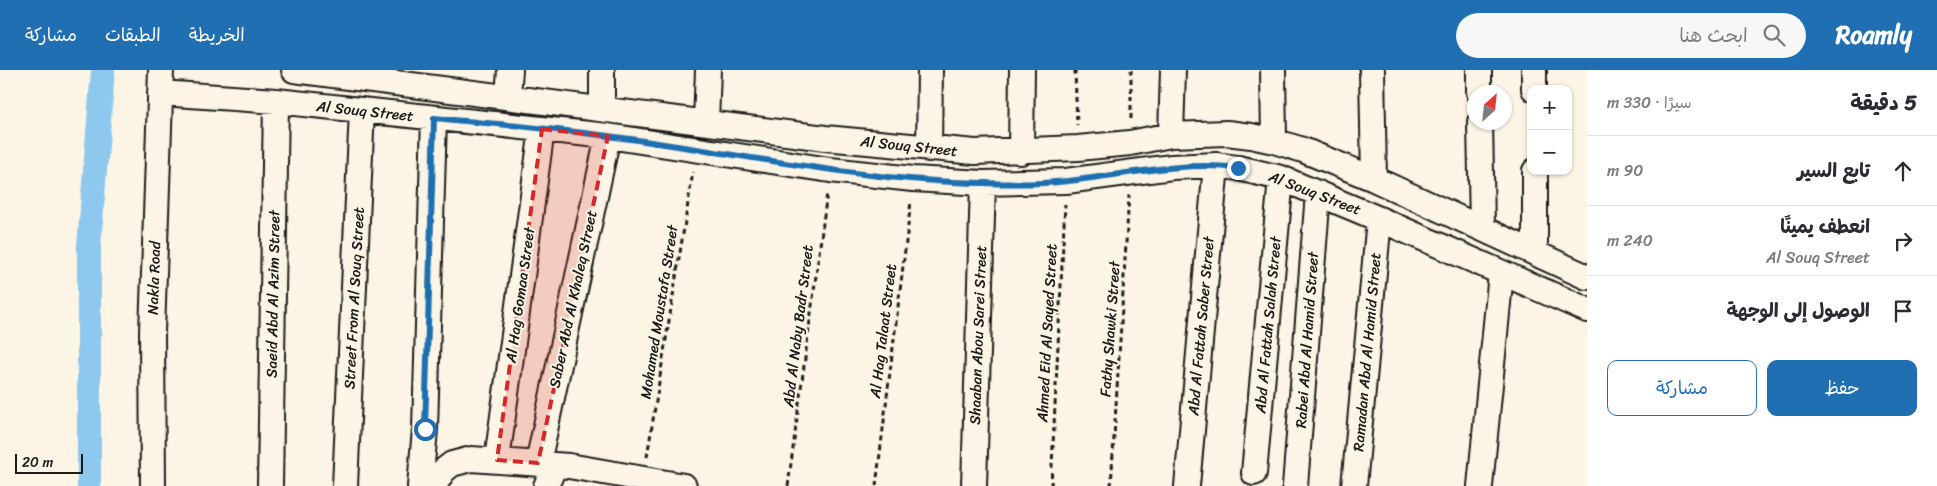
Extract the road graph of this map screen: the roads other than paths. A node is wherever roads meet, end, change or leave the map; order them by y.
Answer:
1 (294, 70) edge
2 (510, 70) edge
3 (602, 70) edge
4 (708, 70) edge
5 (930, 70) edge
6 (1022, 70) edge
7 (1173, 70) edge
8 (1273, 70) edge
9 (1372, 70) edge
10 (1478, 70) edge
11 (1534, 70) edge
12 (322, 72) edge
13 (453, 80) edge
14 (161, 81) edge
15 (1479, 85) edge
16 (1534, 85) edge
17 (508, 96) junction
18 (276, 101) junction
19 (602, 108) junction
20 (362, 110) junction
21 (434, 118) junction
22 (706, 122) junction
23 (542, 129) junction
24 (1480, 130) edge
25 (1171, 135) junction
26 (608, 136) junction
27 (1274, 141) junction
28 (930, 149) junction
29 (1021, 152) junction
30 (1216, 165) junction
31 (1535, 175) edge
32 (1281, 178) junction
33 (1374, 179) junction
34 (983, 183) junction
35 (1318, 193) junction
36 (1379, 219) junction
37 (1482, 228) junction
38 (1535, 252) junction
39 (1502, 273) junction
40 (1587, 277) edge
41 (1587, 310) edge
42 (497, 460) junction
43 (547, 464) junction
44 (1254, 473) dead end
45 (153, 486) edge
46 (270, 486) edge
47 (345, 486) edge
48 (420, 486) edge
49 (434, 486) edge
50 (546, 486) edge
51 (684, 486) edge
52 (974, 486) edge
53 (1187, 486) edge
54 (1295, 486) edge
55 (1354, 486) edge
56 (1480, 486) edge

1 - 12 street, Al Souq Street
2 - 17 street
3 - 19 street
4 - 22 street
5 - 28 street
6 - 29 street
7 - 25 street
8 - 27 street
9 - 33 street
10 - 15 street
11 - 16 street
12 - 13 street, Al Souq Street
13 - 17 street, Al Souq Street
14 - 18 street, Al Souq Street
14 - 45 street, Nakla Road
17 - 19 street, Al Souq Street
18 - 20 street, Al Souq Street
18 - 46 street, Saeid Abd Al Azim Street
19 - 22 street, Al Souq Street
20 - 21 street, Al Souq Street
20 - 47 street, Street From Al Souq Street
21 - 23 street, Al Souq Street
21 - 48 street
22 - 28 street, Al Souq Street
23 - 26 street, Al Souq Street
23 - 42 street, Al Hag Gomaa Street
24 - 37 street
25 - 27 street, Al Souq Street
25 - 29 street, Al Souq Street
26 - 34 street, Al Souq Street
26 - 43 street, Saber Abd Al Khaleq Street
27 - 33 street, Al Souq Street
28 - 29 street, Al Souq Street
30 - 32 street, Al Souq Street
30 - 34 street, Al Souq Street
30 - 53 street, Abd Al Fattah Saber Street
31 - 38 street
32 - 35 street, Al Souq Street
32 - 44 street, Abd Al Fattah Salah Street
33 - 37 street, Al Souq Street
34 - 52 street, Shaaban Abou Sarei Street
35 - 36 street, Al Souq Street
35 - 54 street, Rabei Abd Al Hamid Street
36 - 39 street, Al Souq Street
36 - 55 street, Ramadan Abd Al Hamid Street
37 - 38 street, Al Souq Street
38 - 40 street, Al Souq Street
39 - 41 street, Al Souq Street
39 - 56 street
42 - 43 street
42 - 49 street
43 - 50 street, Saber Abd Al Khaleq Street
43 - 51 street

